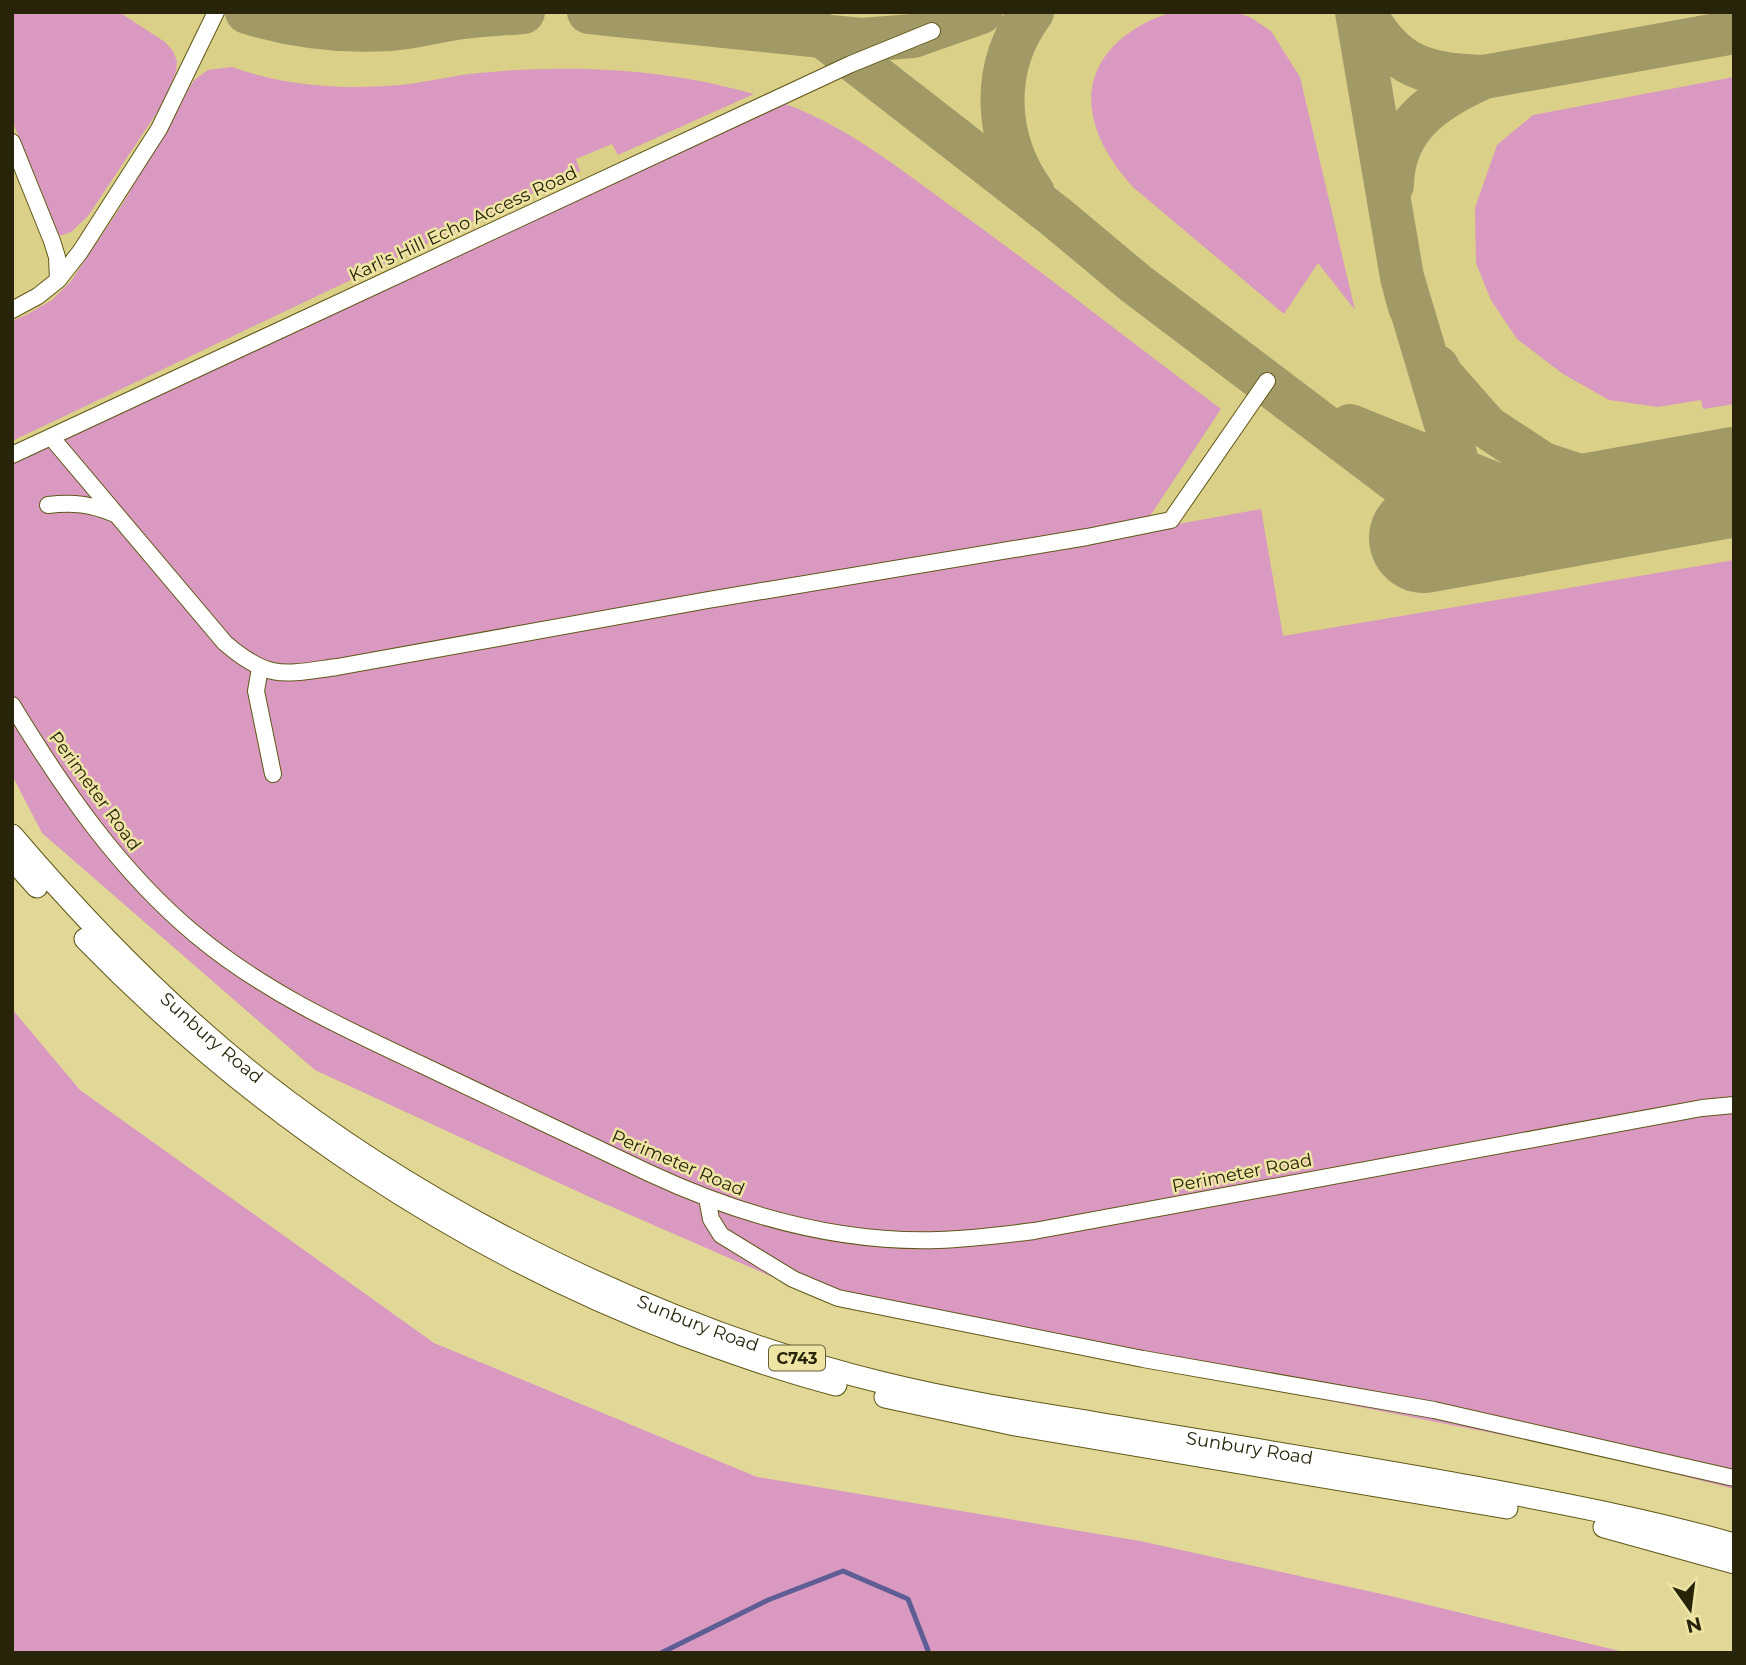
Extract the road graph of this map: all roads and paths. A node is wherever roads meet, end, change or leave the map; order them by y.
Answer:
1 (216, 12) edge
2 (932, 31) dead end
3 (12, 142) edge
4 (58, 279) junction
5 (12, 310) edge
6 (1267, 381) dead end
7 (51, 437) junction
8 (12, 455) edge
9 (48, 506) dead end
10 (117, 515) junction
11 (260, 668) junction
12 (12, 705) edge
13 (273, 774) dead end
14 (12, 835) edge
15 (12, 859) edge
16 (1734, 1105) edge
17 (707, 1198) junction
18 (1734, 1478) edge
19 (1734, 1544) edge
20 (1734, 1563) edge

1 - 4 lane
2 - 7 lane, Karl's Hill Echo Access Road
3 - 4 lane
4 - 5 lane
6 - 11 lane
7 - 8 lane, Karl's Hill Echo Access Road
7 - 10 lane
9 - 10 lane
10 - 11 lane
11 - 13 lane
12 - 17 lane, Perimeter Road
14 - 19 main road, Sunbury Road / C743
15 - 20 main road, Sunbury Road / C743
16 - 17 lane, Perimeter Road
17 - 18 lane

